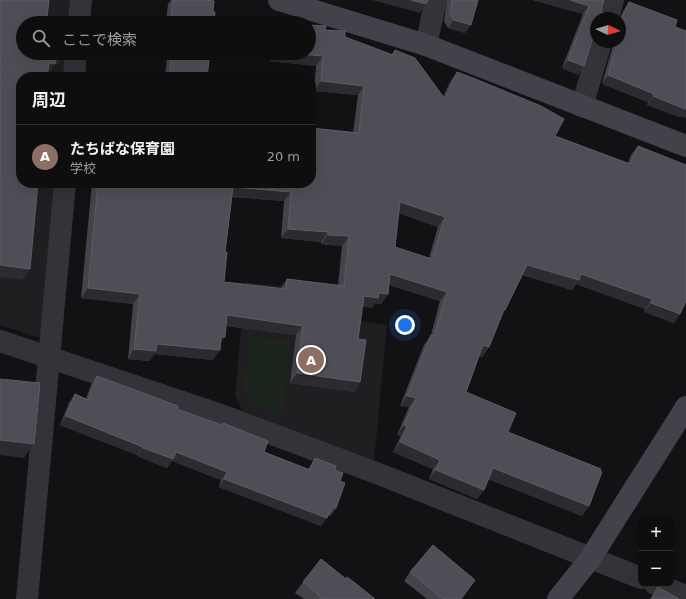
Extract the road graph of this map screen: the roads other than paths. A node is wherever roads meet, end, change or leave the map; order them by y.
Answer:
1 (81, 0) edge
2 (279, 0) edge
3 (436, 0) edge
4 (613, 0) edge
5 (610, 12) edge
6 (80, 16) edge
7 (426, 45) junction
8 (599, 48) edge
9 (75, 60) edge
10 (74, 72) edge
11 (582, 106) junction
12 (686, 146) edge
13 (65, 188) edge
14 (0, 341) edge
15 (49, 357) junction
16 (686, 407) edge
17 (590, 559) junction
18 (638, 577) edge
19 (663, 587) edge
20 (686, 596) edge
21 (27, 599) edge
22 (558, 599) edge

1 - 6 street
2 - 7 street
3 - 7 street
4 - 5 street
7 - 11 street
8 - 11 street
9 - 10 street
11 - 12 street
13 - 15 street
14 - 15 street
15 - 17 street
15 - 21 street
16 - 17 street
17 - 18 street
17 - 22 street
19 - 20 street

